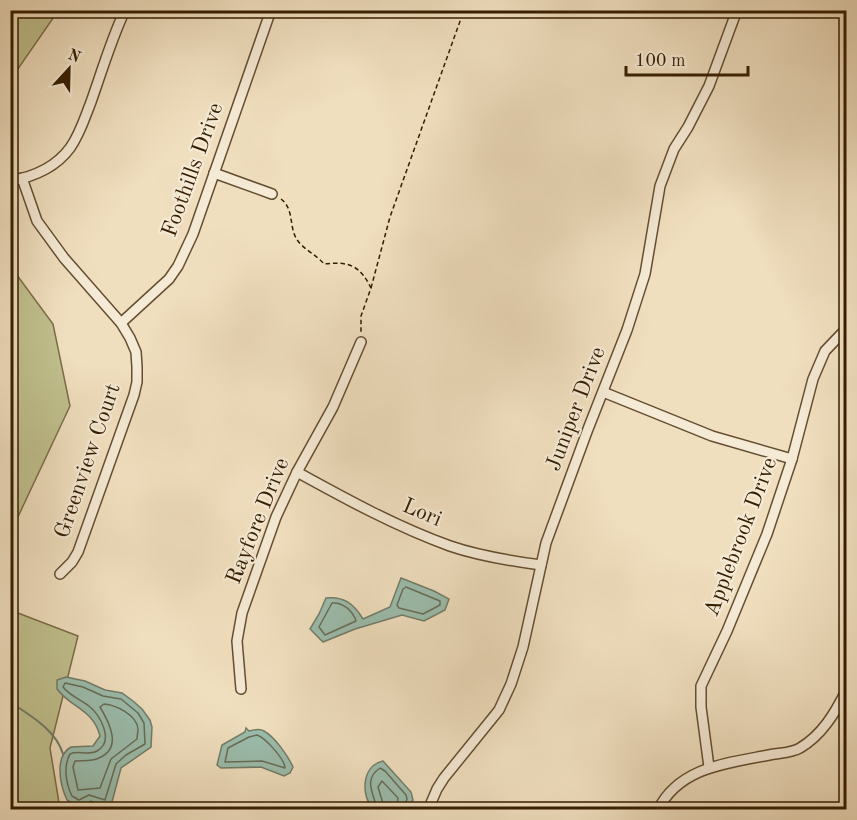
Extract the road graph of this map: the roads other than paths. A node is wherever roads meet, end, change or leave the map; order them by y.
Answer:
1 (125, 10) edge
2 (271, 10) edge
3 (737, 10) edge
4 (214, 173) junction
5 (22, 178) junction
6 (10, 181) edge
7 (272, 194) road end
8 (121, 323) junction
9 (846, 329) edge
10 (361, 342) road end
11 (603, 392) junction
12 (792, 459) junction
13 (297, 472) junction
14 (541, 565) junction
15 (60, 574) dead end
16 (241, 689) dead end
17 (846, 691) edge
18 (709, 767) junction
19 (138, 806) dead end
20 (129, 810) edge
21 (428, 810) edge
22 (658, 810) edge

1 - 5 street
2 - 4 street, Foothills Drive
3 - 11 street, Juniper Drive
4 - 7 street
4 - 8 street, Foothills Drive
5 - 6 street
5 - 8 street, Greenview Court
8 - 15 street, Greenview Court
9 - 12 street, Applebrook Drive
10 - 13 street, Rayfore Drive
11 - 12 street
11 - 14 street, Juniper Drive
12 - 18 street, Applebrook Drive
13 - 14 street, Lori
13 - 16 street, Rayfore Drive
14 - 21 street, Juniper Drive
17 - 18 street
18 - 22 street
19 - 20 lane

